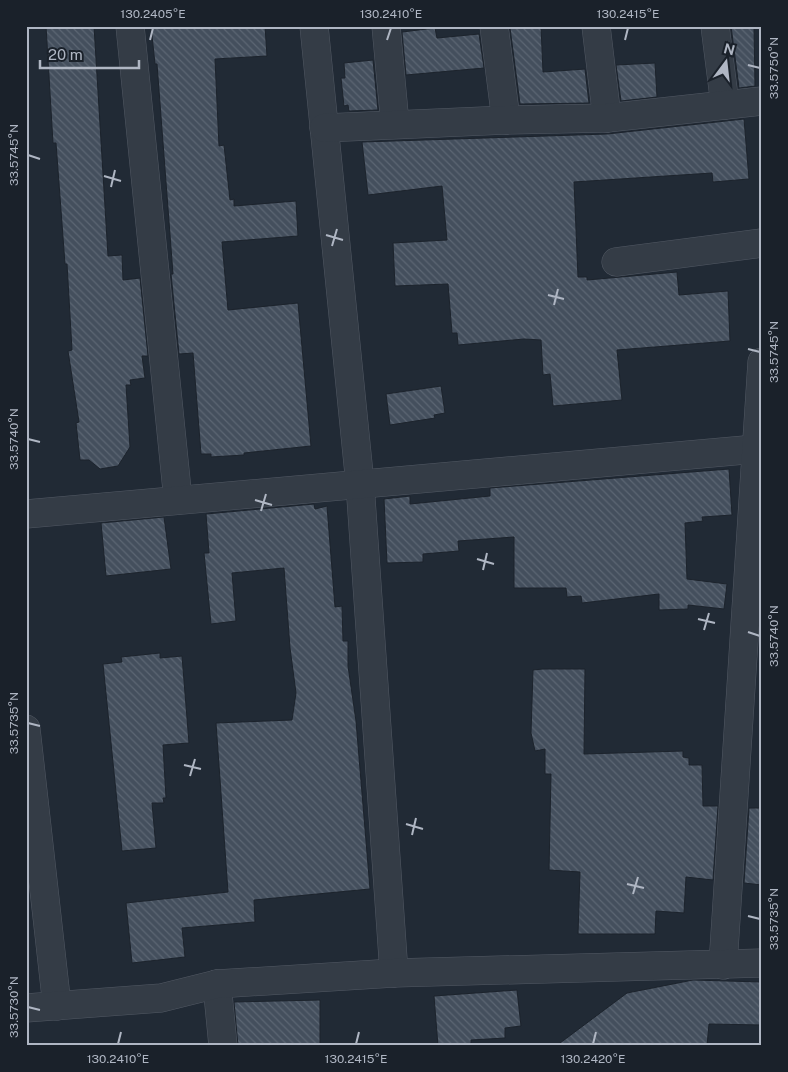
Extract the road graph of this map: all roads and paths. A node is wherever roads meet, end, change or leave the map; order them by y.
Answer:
1 (130, 26) edge
2 (314, 26) edge
3 (392, 26) edge
4 (494, 26) edge
5 (596, 26) edge
6 (714, 26) edge
7 (386, 27) edge
8 (762, 101) edge
9 (725, 105) junction
10 (607, 118) junction
11 (506, 120) junction
12 (395, 124) junction
13 (324, 128) junction
14 (762, 244) edge
15 (616, 262) dead end
16 (762, 362) edge
17 (756, 449) junction
18 (360, 484) junction
19 (178, 500) junction
20 (26, 514) edge
21 (26, 729) edge
22 (762, 963) edge
23 (723, 965) junction
24 (394, 972) junction
25 (217, 984) junction
26 (57, 1006) junction
27 (26, 1008) edge
28 (223, 1046) edge

1 - 19 street
2 - 13 street
3 - 7 street
4 - 11 street
5 - 10 street
6 - 9 street
7 - 12 street
8 - 9 street
9 - 10 street
10 - 11 street
11 - 12 street
12 - 13 street
13 - 18 street
14 - 15 street
16 - 17 street
17 - 18 street
17 - 23 street
18 - 19 street
18 - 24 street
19 - 20 street
21 - 26 street
22 - 23 street
23 - 24 street
24 - 25 street
25 - 26 street
25 - 28 street
26 - 27 street

